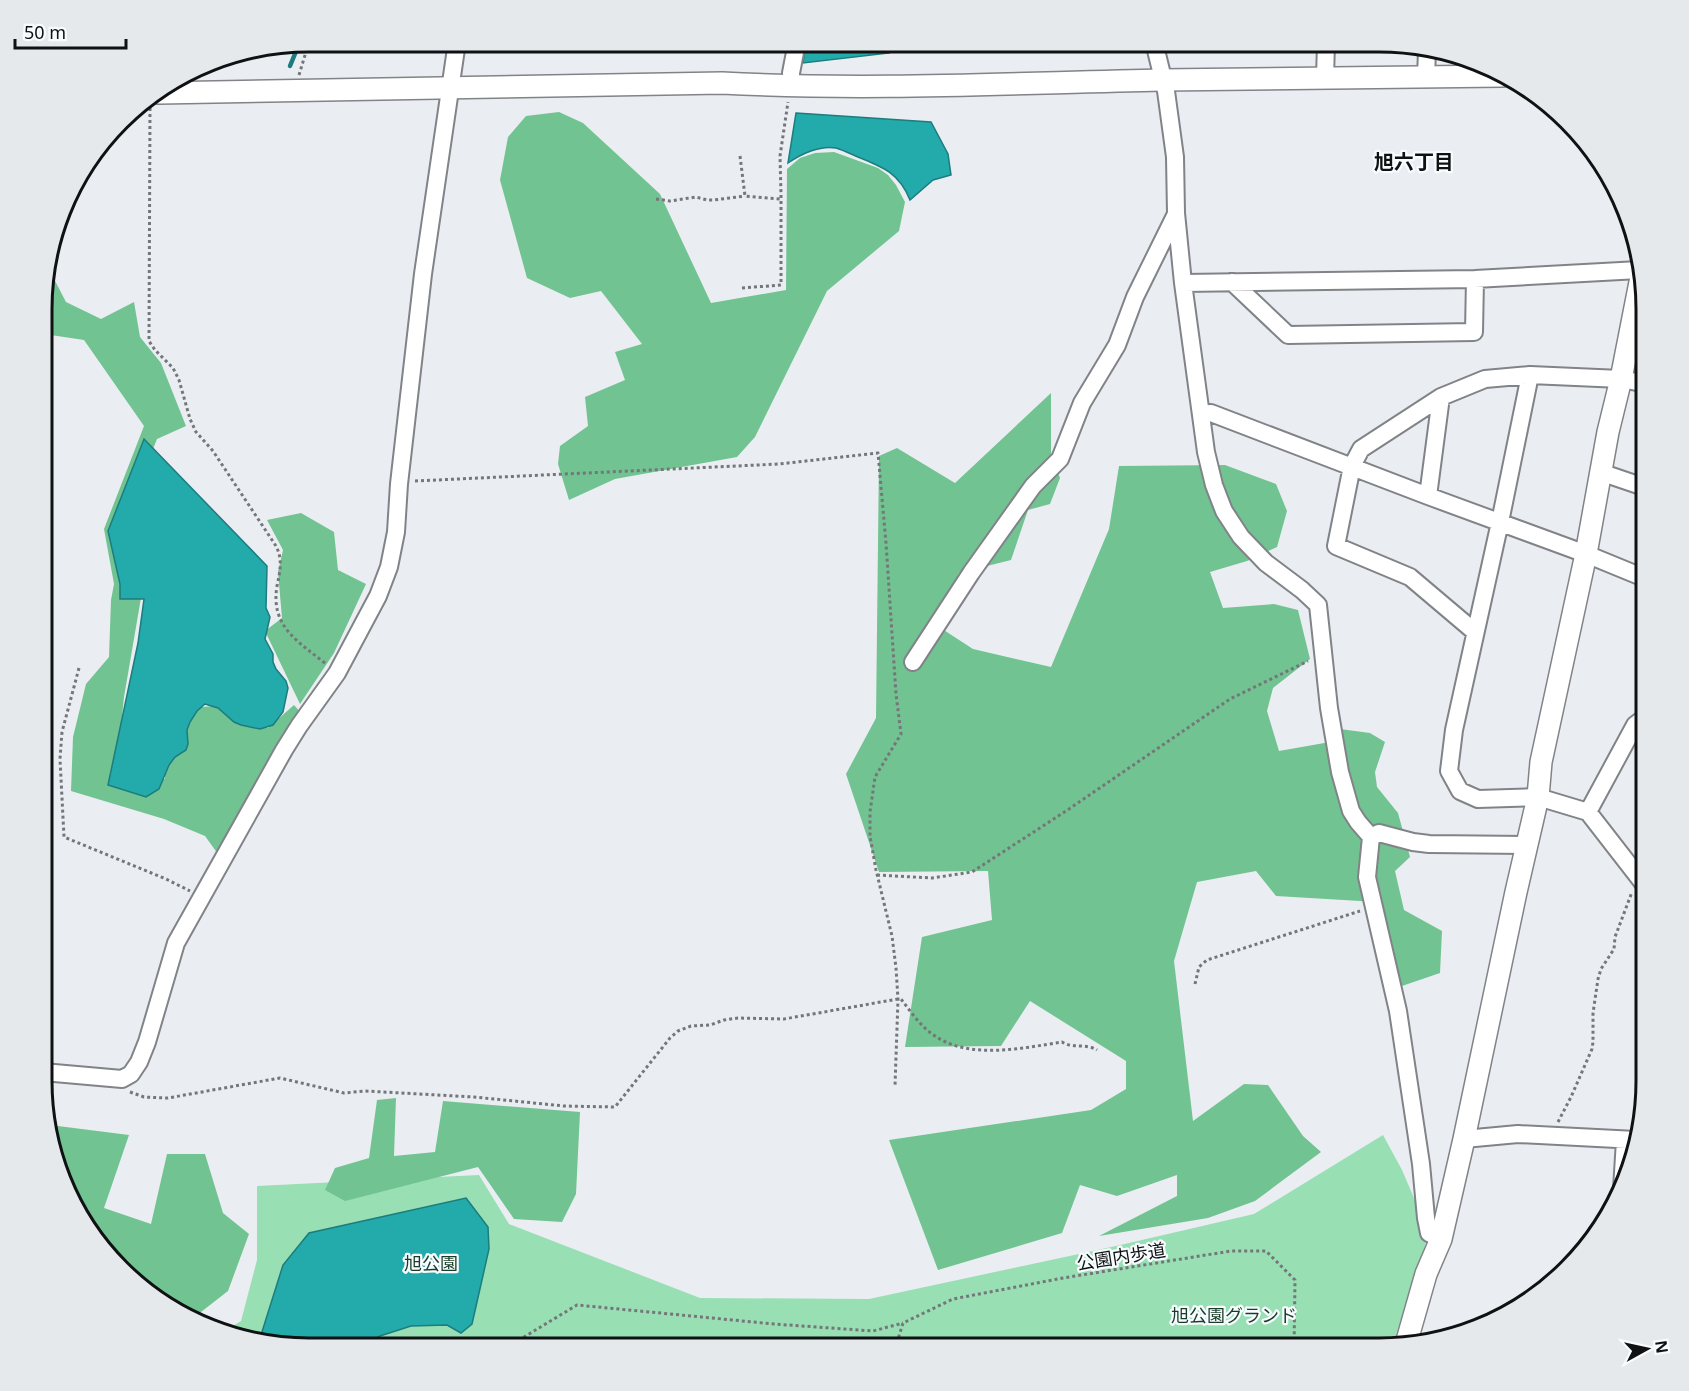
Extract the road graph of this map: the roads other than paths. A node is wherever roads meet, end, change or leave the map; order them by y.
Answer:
1 (455, 52) edge
2 (795, 52) edge
3 (1156, 52) edge
4 (1326, 52) edge
5 (1427, 57) edge
6 (1487, 76) edge
7 (1426, 77) junction
8 (1325, 78) junction
9 (1163, 80) junction
10 (450, 87) junction
11 (792, 87) junction
12 (172, 93) edge
13 (1176, 213) junction
14 (1633, 270) edge
15 (1475, 279) junction
16 (1232, 282) junction
17 (1183, 283) junction
18 (1636, 302) edge
19 (1530, 375) junction
20 (1621, 379) junction
21 (1636, 382) edge
22 (1441, 397) junction
23 (1202, 414) junction
24 (1352, 466) junction
25 (1600, 472) junction
26 (1636, 484) edge
27 (1428, 496) junction
28 (1500, 522) junction
29 (1586, 554) junction
30 (1636, 574) edge
31 (1475, 632) junction
32 (914, 662) dead end
33 (1636, 724) edge
34 (1538, 797) junction
35 (1588, 812) junction
36 (1371, 837) junction
37 (1527, 845) junction
38 (1636, 874) edge
39 (52, 1073) edge
40 (1464, 1139) junction
41 (1630, 1140) edge
42 (1441, 1239) junction
43 (1408, 1337) edge

1 - 10 street
2 - 11 street
3 - 9 street
4 - 8 street
5 - 7 street
6 - 7 street
7 - 8 street
8 - 9 street
9 - 11 street
9 - 13 street
10 - 11 street
10 - 12 street
10 - 39 street
13 - 17 street
13 - 32 street
14 - 15 street
15 - 16 street
15 - 16 street
16 - 17 street
17 - 23 street
18 - 20 street
19 - 20 street
19 - 22 street
19 - 28 street
20 - 21 street
20 - 25 street
22 - 24 street
22 - 27 street
23 - 24 street
23 - 36 street
24 - 27 street
24 - 31 street
25 - 26 street
25 - 29 street
27 - 28 street
28 - 29 street
28 - 31 street
29 - 30 street
29 - 34 street
31 - 34 street
33 - 35 street
34 - 35 street
34 - 37 street
35 - 38 street
36 - 37 street
36 - 42 street
37 - 40 street
40 - 41 street
40 - 42 street
42 - 43 street

